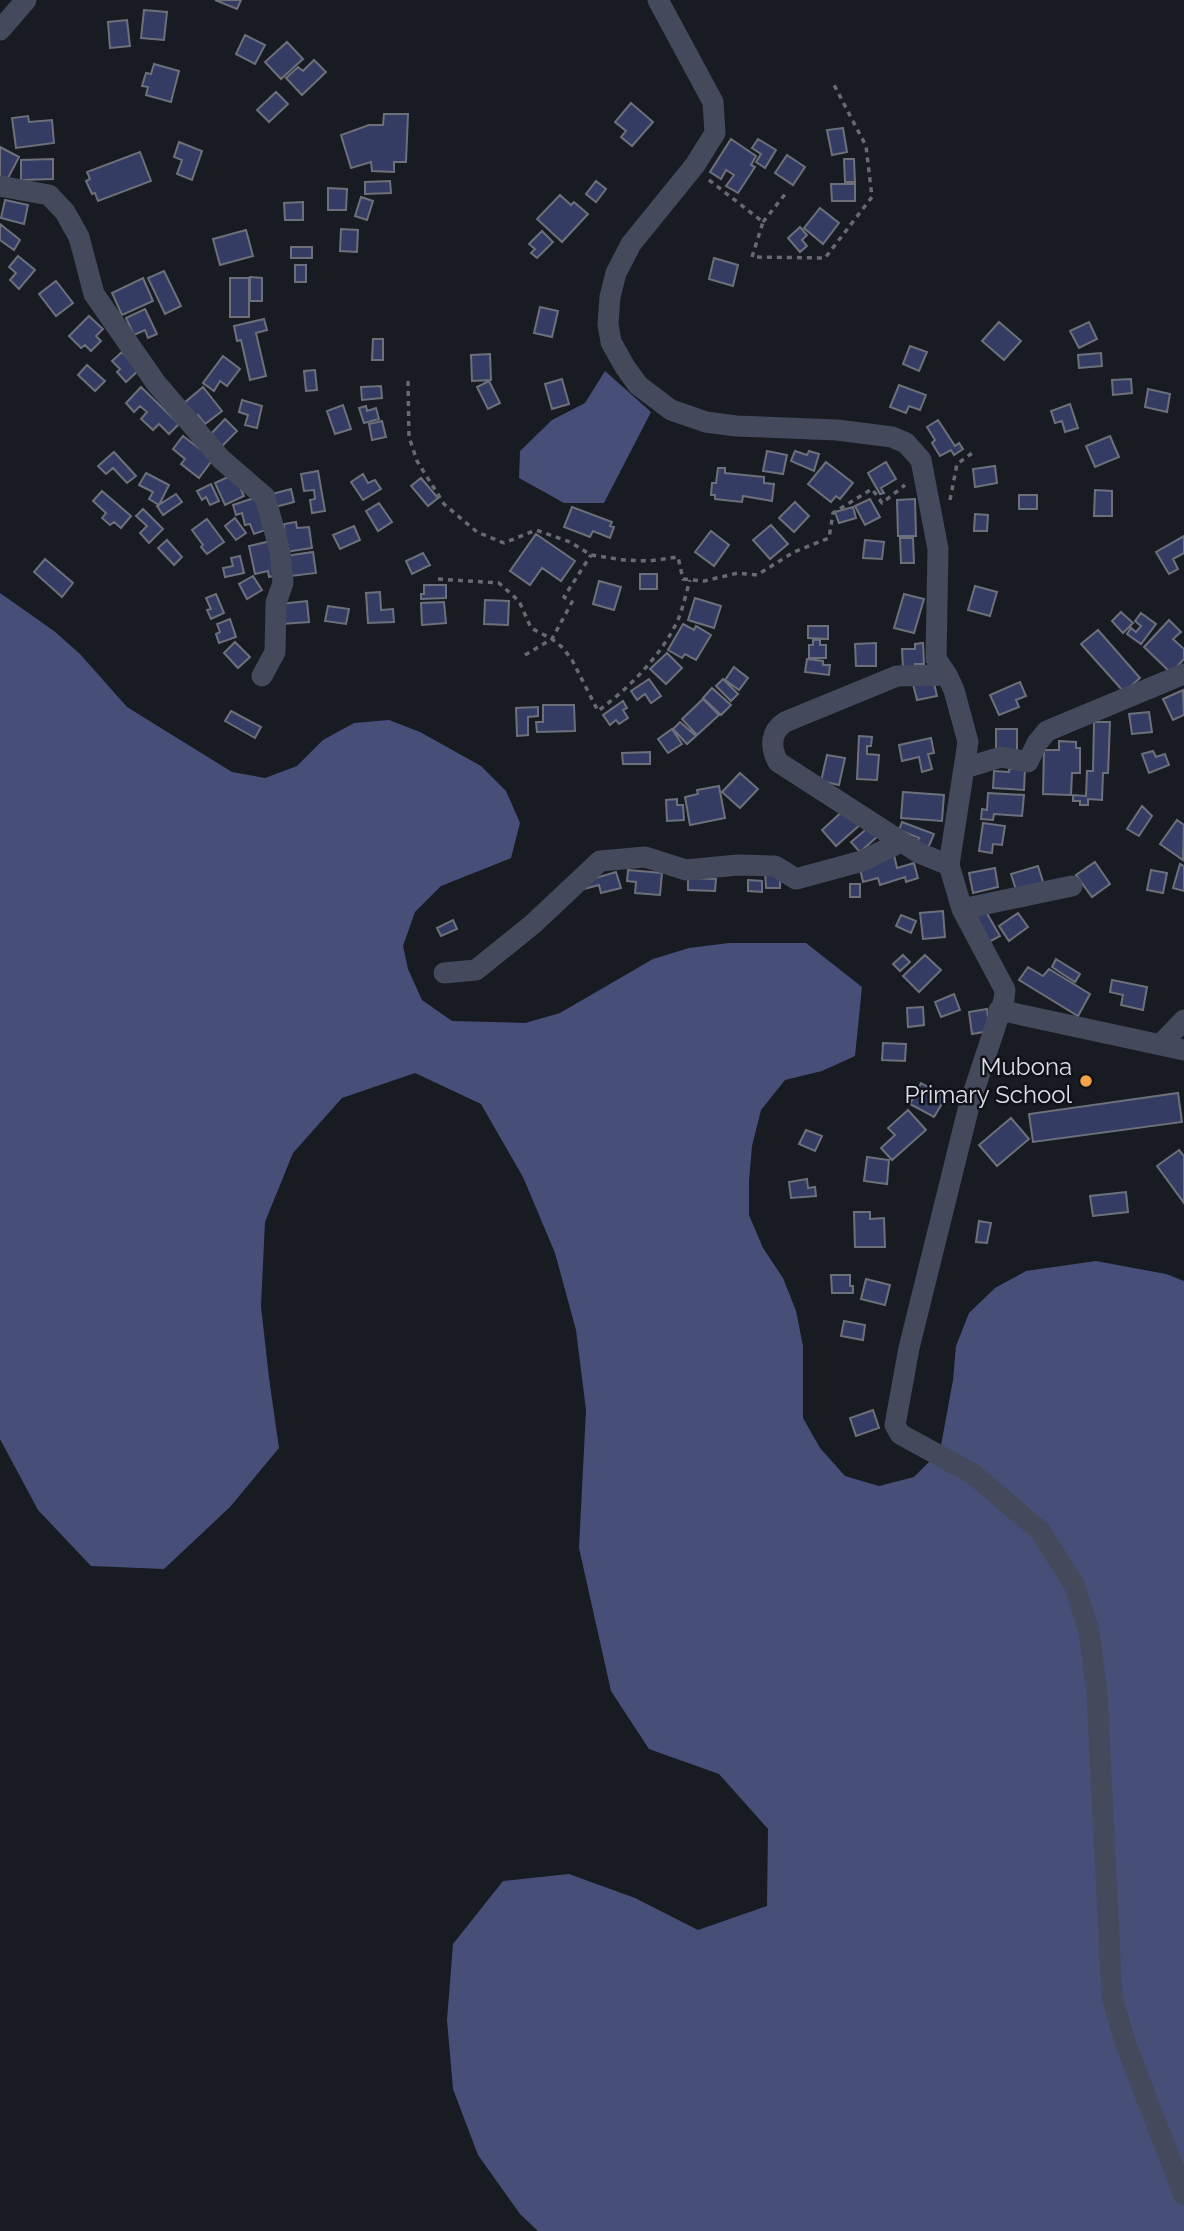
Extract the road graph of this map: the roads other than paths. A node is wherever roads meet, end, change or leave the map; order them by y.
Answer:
1 (26, 0) edge
2 (658, 0) edge
3 (0, 30) edge
4 (0, 186) edge
5 (1184, 674) edge
6 (947, 675) junction
7 (262, 676) dead end
8 (965, 768) junction
9 (901, 842) junction
10 (949, 865) junction
11 (1072, 886) dead end
12 (962, 909) junction
13 (444, 973) dead end
14 (999, 1010) junction
15 (1184, 1020) edge
16 (1161, 1044) junction
17 (1184, 1050) edge
18 (1184, 2195) edge

1 - 3 street
2 - 6 street
4 - 7 street
5 - 8 street
6 - 8 street
6 - 9 street
8 - 10 street
9 - 10 street
9 - 13 street
10 - 12 street
11 - 12 street
12 - 14 street
14 - 16 street
14 - 18 street
15 - 16 street
16 - 17 street

